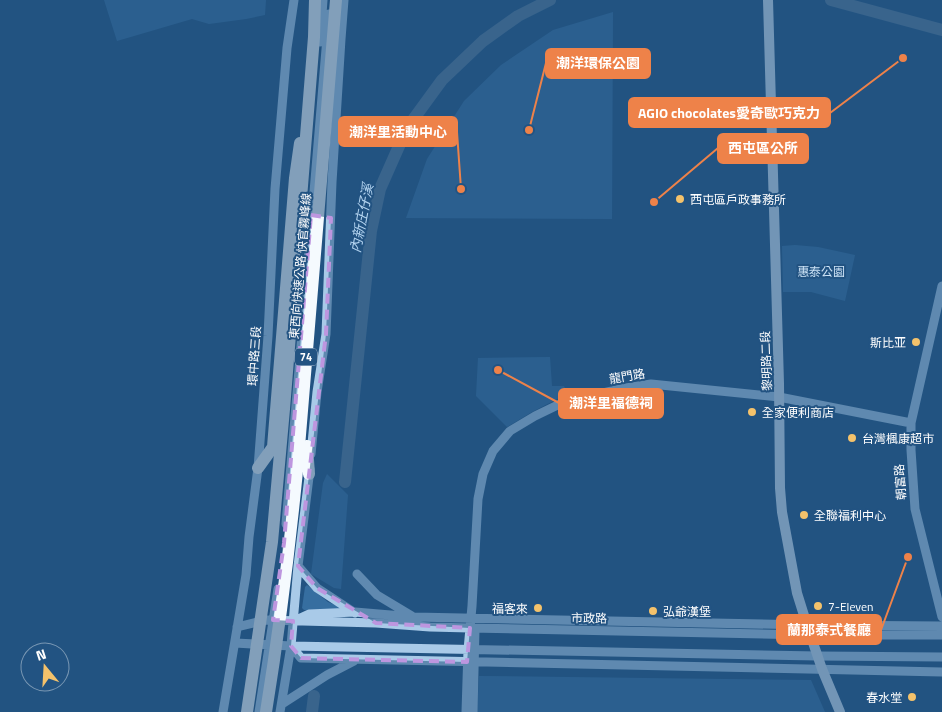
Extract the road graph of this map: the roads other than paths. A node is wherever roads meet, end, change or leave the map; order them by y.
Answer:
1 (294, 0) edge
2 (315, 0) edge
3 (323, 0) edge
4 (330, 0) edge
5 (336, 0) edge
6 (344, 0) edge
7 (768, 0) edge
8 (314, 37) junction
9 (332, 44) junction
10 (311, 216) junction
11 (331, 218) junction
12 (942, 286) edge
13 (779, 397) junction
14 (911, 423) junction
15 (258, 468) junction
16 (309, 474) junction
17 (298, 566) junction
18 (357, 574) dead end
19 (355, 612) junction
20 (472, 615) junction
21 (942, 616) edge
22 (414, 617) junction
23 (269, 620) junction
24 (293, 621) junction
25 (376, 623) junction
26 (942, 626) edge
27 (237, 627) junction
28 (472, 629) junction
29 (808, 630) junction
30 (942, 635) edge
31 (235, 643) junction
32 (266, 645) junction
33 (291, 646) junction
34 (472, 650) junction
35 (818, 656) junction
36 (942, 657) edge
37 (356, 660) junction
38 (471, 662) junction
39 (822, 670) junction
40 (942, 672) edge
41 (281, 708) edge
42 (223, 712) edge
43 (247, 712) edge
44 (253, 712) edge
45 (259, 712) edge
46 (266, 712) edge
47 (466, 712) edge
48 (474, 712) edge
49 (840, 712) edge

1 - 15 street, 環中路三段
2 - 8 highway, 東西向快速公路 快官霧峰線 / 74, bridge
3 - 23 street
4 - 10 street
5 - 9 highway, 東西向快速公路 快官霧峰線 / 74, bridge
6 - 11 street
7 - 13 main road, 黎明路二段
8 - 15 highway, bridge
8 - 43 highway, 東西向快速公路 快官霧峰線 / 74, bridge
9 - 16 highway
9 - 46 highway, 東西向快速公路 快官霧峰線 / 74, bridge
10 - 11 street
10 - 23 street
11 - 16 street
12 - 14 street, 朝富路
13 - 14 street, 龍門路
13 - 20 street, 龍門路
13 - 29 main road, 黎明路二段
14 - 21 street, 朝富路
15 - 27 street, 環中路三段
16 - 17 street
17 - 19 street
17 - 24 street
18 - 22 street
19 - 22 street, 市政路
19 - 24 street, 市政路
19 - 25 street
20 - 22 street, 市政路
20 - 28 street, 龍門路
20 - 29 street, 市政路
23 - 24 street, 市政路
23 - 27 street, 市政路
23 - 32 street
24 - 25 street, 市政路
24 - 33 street
25 - 28 street, 市政路
26 - 29 street, 市政路
27 - 31 street, 環中路三段
28 - 29 street, 市政路
28 - 34 street, 龍門路
29 - 30 street, 市政路
29 - 35 main road, 黎明路二段
31 - 32 street
31 - 42 street, 環中路三段
32 - 33 street
32 - 44 street
32 - 45 street
33 - 34 street
33 - 37 street
33 - 41 street
34 - 35 street
34 - 38 street, 龍門路
35 - 36 street
35 - 39 main road, 黎明路二段
37 - 38 street
37 - 41 street
38 - 39 street
38 - 47 street
38 - 48 street
39 - 40 street
39 - 49 main road, 黎明路二段

